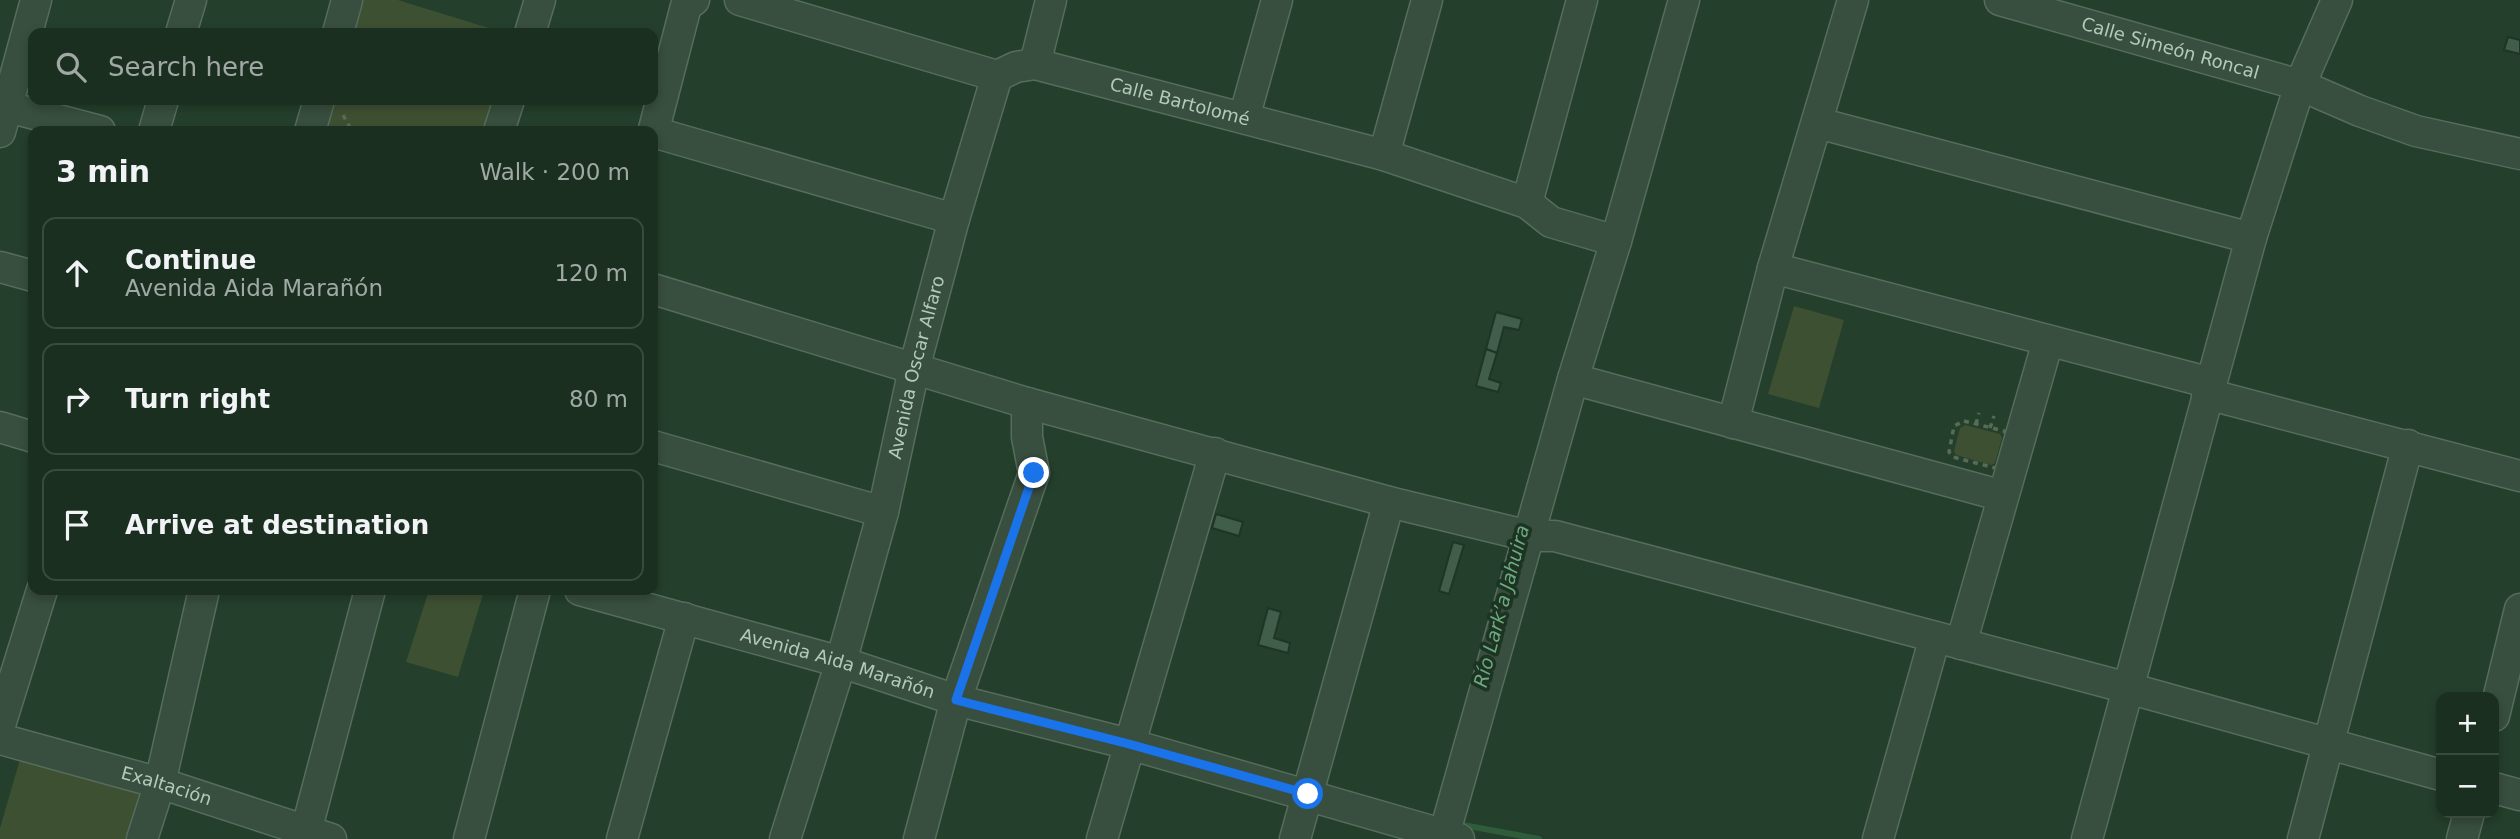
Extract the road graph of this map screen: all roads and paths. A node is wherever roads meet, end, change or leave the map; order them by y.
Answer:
1 (36, 0) edge
2 (191, 0) edge
3 (347, 0) edge
4 (540, 0) edge
5 (694, 0) edge
6 (740, 0) edge
7 (1051, 0) edge
8 (1277, 0) edge
9 (1427, 0) edge
10 (1582, 0) edge
11 (1684, 0) edge
12 (1853, 0) edge
13 (2000, 0) edge
14 (2337, 0) edge
15 (28, 28) edge
16 (183, 28) edge
17 (339, 28) edge
18 (532, 28) edge
19 (28, 30) edge
20 (1035, 64) junction
21 (997, 76) junction
22 (2300, 85) junction
23 (162, 105) edge
24 (507, 105) edge
25 (331, 107) edge
26 (1244, 118) junction
27 (4, 119) edge
28 (1818, 123) junction
29 (60, 126) edge
30 (155, 126) edge
31 (314, 126) edge
32 (348, 126) edge
33 (501, 126) edge
34 (655, 126) edge
35 (658, 133) edge
36 (1384, 155) junction
37 (2520, 155) edge
38 (1527, 203) junction
39 (954, 219) junction
40 (2251, 238) junction
41 (1616, 241) junction
42 (0, 267) edge
43 (1773, 268) junction
44 (28, 275) edge
45 (658, 291) edge
46 (2048, 341) junction
47 (914, 369) junction
48 (1573, 379) junction
49 (2209, 388) junction
50 (1027, 403) junction
51 (1979, 413) dead end
52 (1994, 416) dead end
53 (1733, 423) junction
54 (1976, 424) junction
55 (0, 428) edge
56 (1990, 428) junction
57 (28, 436) edge
58 (2408, 445) junction
59 (658, 447) edge
60 (1215, 453) junction
61 (2520, 475) edge
62 (2003, 496) junction
63 (1390, 502) junction
64 (883, 512) junction
65 (1529, 536) junction
66 (40, 595) edge
67 (203, 595) edge
68 (369, 595) edge
69 (534, 595) edge
70 (599, 595) edge
71 (2520, 609) edge
72 (684, 618) junction
73 (1948, 640) junction
74 (841, 662) junction
75 (2128, 688) junction
76 (2499, 695) edge
77 (956, 700) junction
78 (0, 725) edge
79 (0, 739) edge
80 (1129, 744) junction
81 (2327, 744) junction
82 (2436, 774) edge
83 (160, 783) junction
84 (2499, 790) edge
85 (1308, 794) junction
86 (2520, 795) edge
87 (2468, 818) edge
88 (313, 837) edge
89 (1448, 838) edge
90 (142, 839) edge
91 (469, 839) edge
92 (622, 839) edge
93 (785, 839) edge
94 (919, 839) edge
95 (1102, 839) edge
96 (1295, 839) edge
97 (1878, 839) edge
98 (2087, 839) edge
99 (2303, 839) edge
100 (2462, 839) edge

1 - 15 street
2 - 16 street
3 - 17 street
4 - 18 street
5 - 34 street
6 - 21 street
7 - 20 street
8 - 26 street
9 - 36 street
10 - 38 street
11 - 41 street
12 - 28 street
13 - 22 street, Calle Simeón Roncal
14 - 22 street
19 - 27 street
20 - 21 street
20 - 26 street, Calle Bartolomé
21 - 39 street, Avenida Oscar Alfaro
22 - 37 street, Calle Simeón Roncal
22 - 40 street
23 - 30 street
24 - 33 street
25 - 31 street
25 - 32 path
26 - 36 street, Calle Bartolomé
27 - 29 street
28 - 40 street
28 - 43 street
35 - 39 street
36 - 38 street, Calle Bartolomé
38 - 41 street, Calle Bartolomé
39 - 47 street, Avenida Oscar Alfaro
40 - 49 street
41 - 48 street
42 - 44 street
43 - 46 street
43 - 53 street
45 - 47 street
46 - 49 street
46 - 62 street
47 - 50 street
47 - 64 street, Avenida Oscar Alfaro
48 - 53 street
48 - 65 street
49 - 58 street
49 - 75 street
50 - 60 street
50 - 77 street
51 - 54 path
52 - 56 path
53 - 62 street
54 - 56 path
54 - 56 path
55 - 57 street
58 - 61 street
58 - 81 street
59 - 64 street
60 - 63 street
60 - 80 street
62 - 73 street
63 - 65 street
63 - 85 street
64 - 74 street, Avenida Oscar Alfaro
65 - 73 street
65 - 89 street
66 - 78 street
67 - 83 street
68 - 88 street
69 - 91 street
70 - 72 street, Avenida Aida Marañón
71 - 76 street
72 - 74 street, Avenida Aida Marañón
72 - 92 street
73 - 75 street
73 - 97 street
74 - 77 street, Avenida Aida Marañón
74 - 93 street, Avenida Oscar Alfaro
75 - 81 street
75 - 98 street
77 - 80 street, Avenida Aida Marañón
77 - 94 street
79 - 83 street, Exaltación
80 - 85 street, Avenida Aida Marañón
80 - 95 street
81 - 82 street
81 - 99 street
83 - 88 street, Exaltación
83 - 90 street
84 - 86 street
85 - 89 street, Avenida Aida Marañón
85 - 96 street
87 - 100 street

